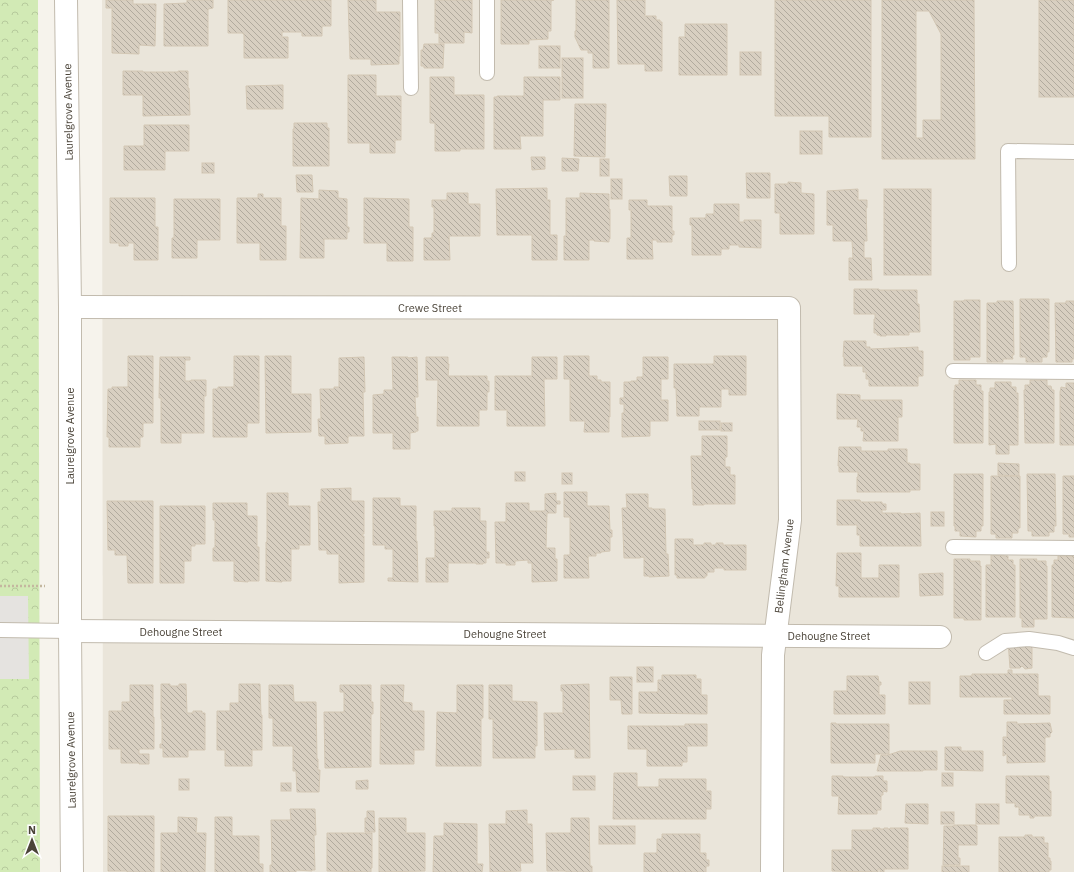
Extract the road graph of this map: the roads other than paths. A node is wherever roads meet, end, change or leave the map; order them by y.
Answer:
1 (66, 0) edge
2 (410, 0) edge
3 (486, 0) edge
4 (487, 73) dead end
5 (410, 88) dead end
6 (1074, 152) edge
7 (1009, 264) dead end
8 (70, 307) junction
9 (789, 308) joint
10 (953, 371) dead end
11 (1074, 372) edge
12 (953, 547) dead end
13 (1074, 548) edge
14 (0, 630) edge
15 (70, 631) junction
16 (775, 635) junction
17 (940, 637) dead end
18 (1074, 648) edge
19 (986, 653) dead end
20 (72, 872) edge
21 (772, 872) edge

1 - 8 street, Laurelgrove Avenue
2 - 5 lane
3 - 4 lane
6 - 7 lane
8 - 9 street, Crewe Street
8 - 15 street, Laurelgrove Avenue
9 - 16 street, Bellingham Avenue
10 - 11 lane
12 - 13 lane
14 - 15 lane
15 - 16 street, Dehougne Street
15 - 20 street, Laurelgrove Avenue
16 - 17 street, Dehougne Street
16 - 21 street, Bellingham Avenue
18 - 19 lane

